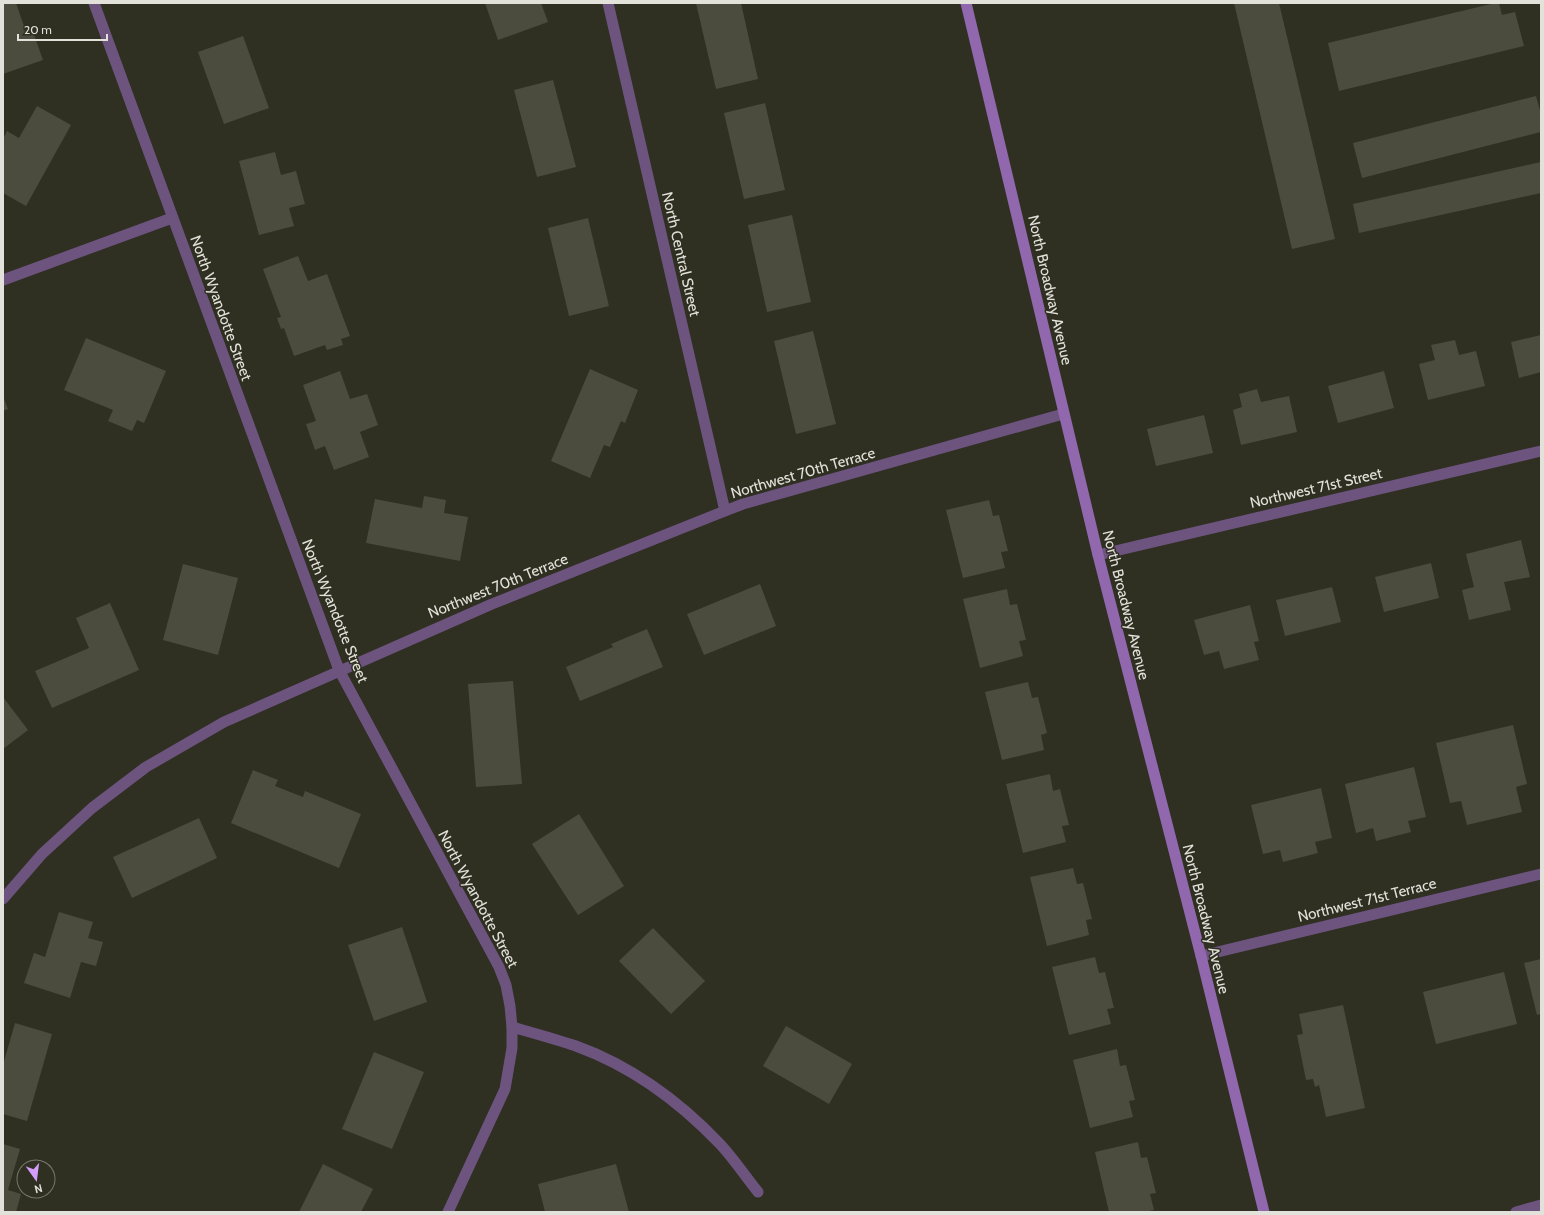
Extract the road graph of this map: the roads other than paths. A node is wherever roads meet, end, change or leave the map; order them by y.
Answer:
1 (94, 3) edge
2 (608, 3) edge
3 (966, 3) edge
4 (172, 218) junction
5 (3, 280) edge
6 (1063, 414) junction
7 (1541, 451) edge
8 (725, 511) junction
9 (1098, 555) junction
10 (339, 670) junction
11 (1541, 874) edge
12 (3, 899) edge
13 (1201, 956) junction
14 (512, 1027) junction
15 (758, 1192) dead end
16 (1541, 1205) edge
17 (448, 1212) edge
18 (1264, 1212) edge
19 (1516, 1212) edge

1 - 4 street, North Wyandotte Street
2 - 8 street, North Central Street
3 - 6 main road, North Broadway Avenue
4 - 5 street
4 - 10 street, North Wyandotte Street
6 - 8 street, Northwest 70th Terrace
6 - 9 main road, North Broadway Avenue
7 - 9 street, Northwest 71st Street
8 - 10 street, Northwest 70th Terrace
9 - 13 main road, North Broadway Avenue
10 - 12 street, Northwest 70th Terrace
10 - 14 street, North Wyandotte Street
11 - 13 street, Northwest 71st Terrace
13 - 18 main road, North Broadway Avenue
14 - 15 street
14 - 17 street, North Wyandotte Street
16 - 19 street

